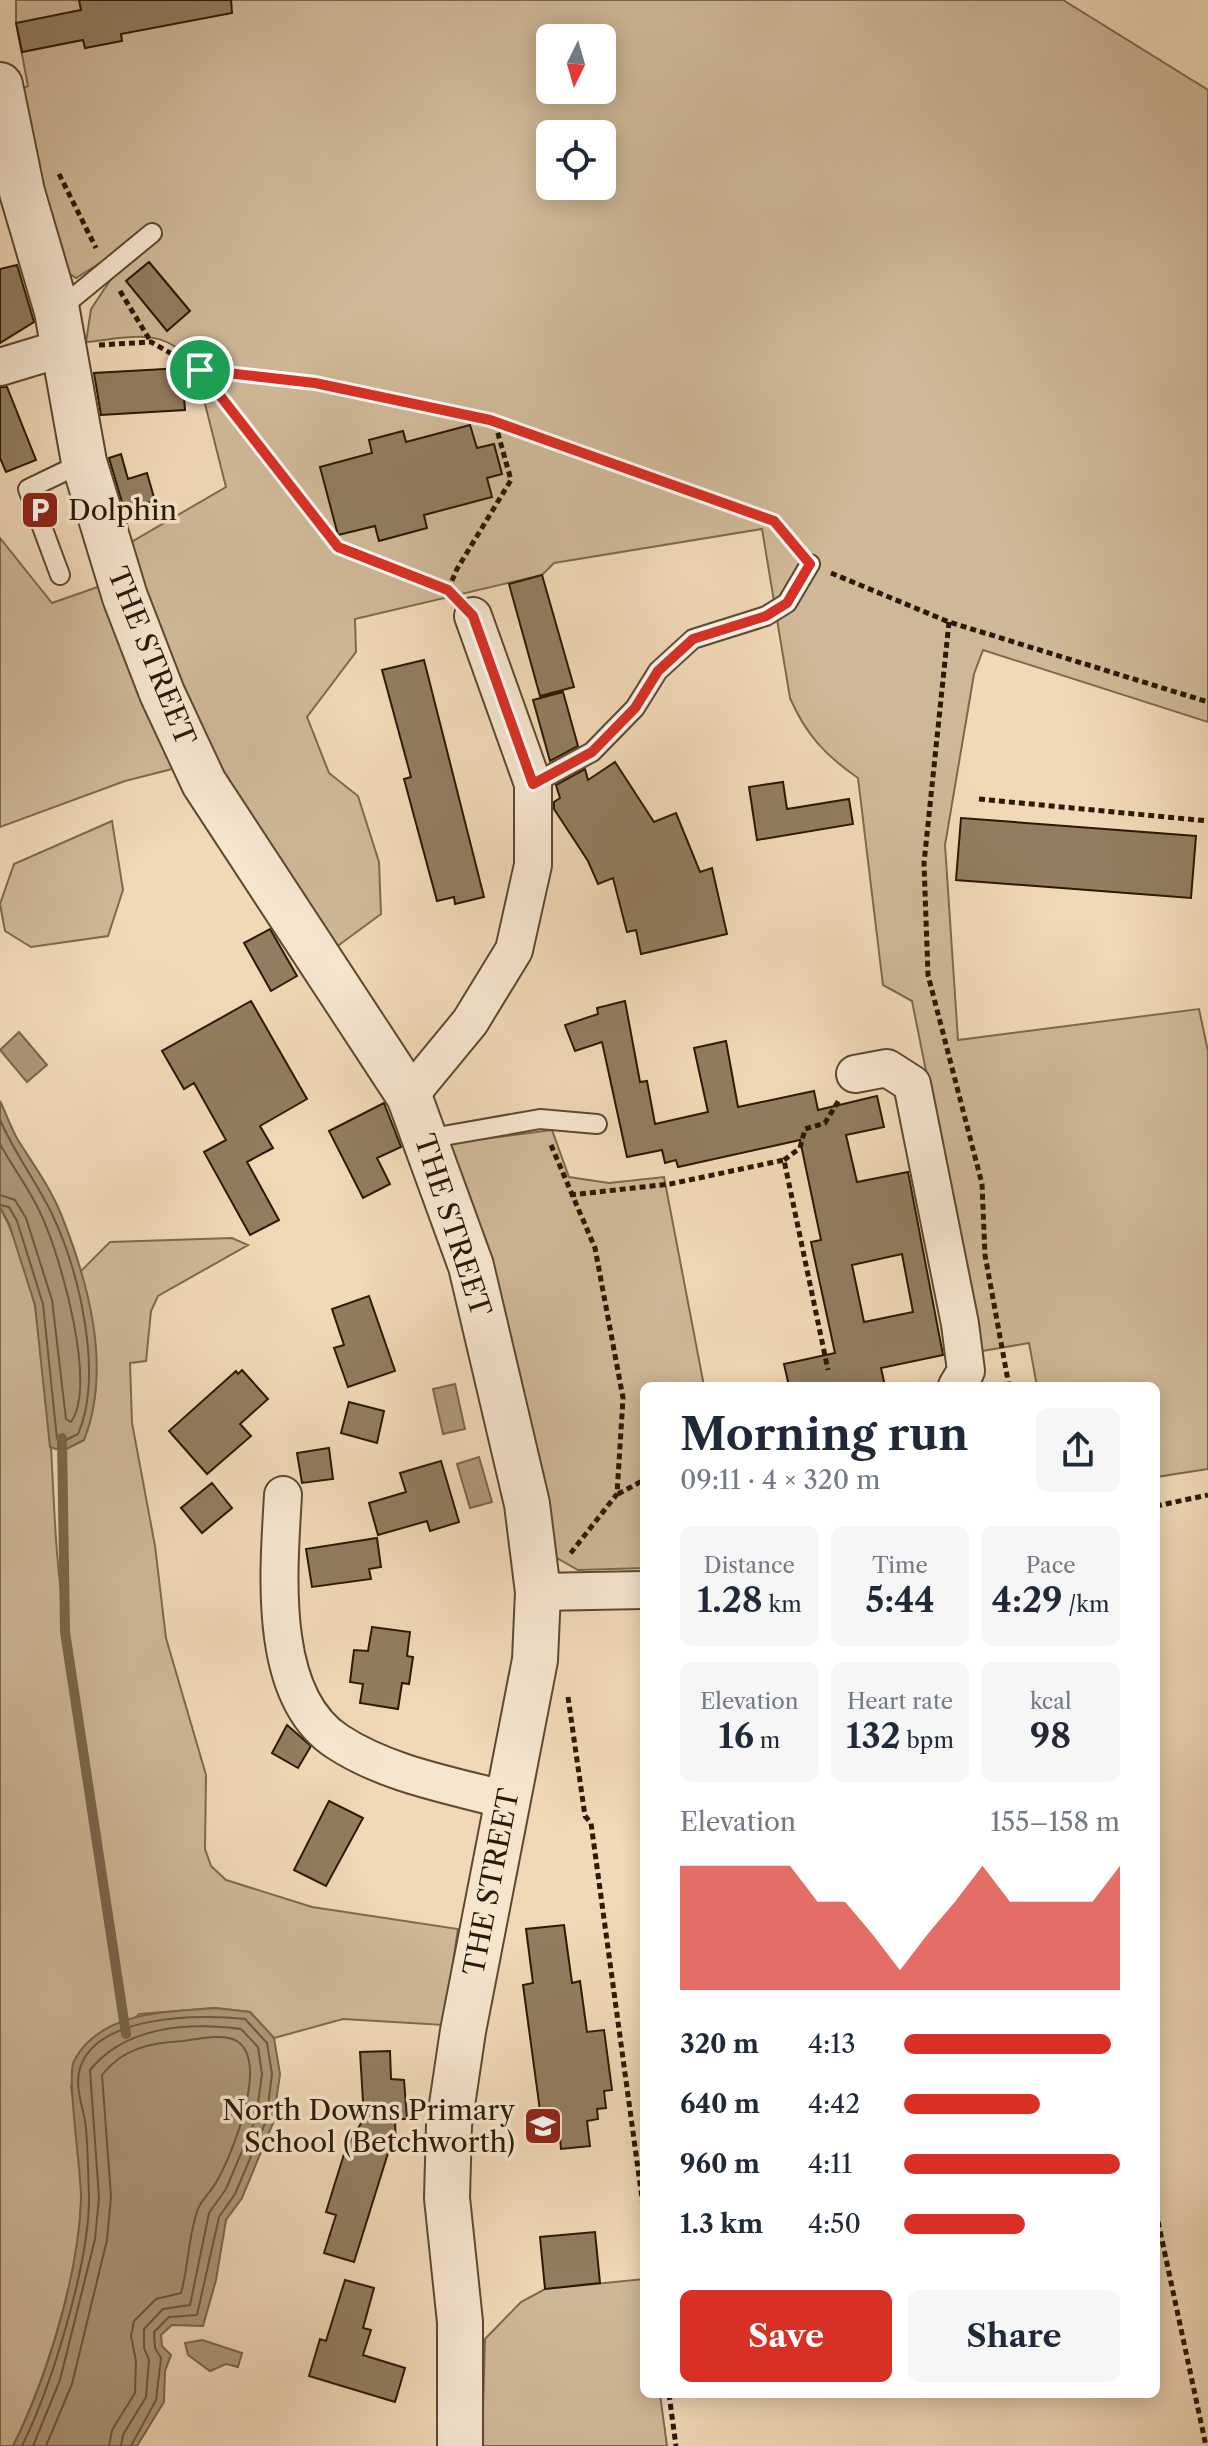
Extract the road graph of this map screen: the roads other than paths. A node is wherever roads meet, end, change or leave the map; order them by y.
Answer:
1 (0, 85) edge
2 (152, 233) dead end
3 (60, 329) junction
4 (0, 367) edge
5 (84, 462) junction
6 (810, 564) road end
7 (60, 575) dead end
8 (473, 616) road end
9 (533, 784) junction
10 (855, 1074) road end
11 (409, 1096) junction
12 (597, 1124) dead end
13 (426, 1139) junction
14 (959, 1382) edge
15 (283, 1495) dead end
16 (640, 1590) edge
17 (538, 1592) junction
18 (506, 1800) junction
19 (460, 2446) edge

1 - 3 street, THE STREET
2 - 3 lane
3 - 4 street
3 - 5 street, THE STREET
5 - 7 lane
5 - 11 street, THE STREET
6 - 9 lane
8 - 9 street
9 - 11 street
10 - 14 street
11 - 13 street, THE STREET
12 - 13 lane
13 - 17 street, THE STREET
15 - 18 street
16 - 17 street
17 - 18 street, THE STREET
18 - 19 street, THE STREET

